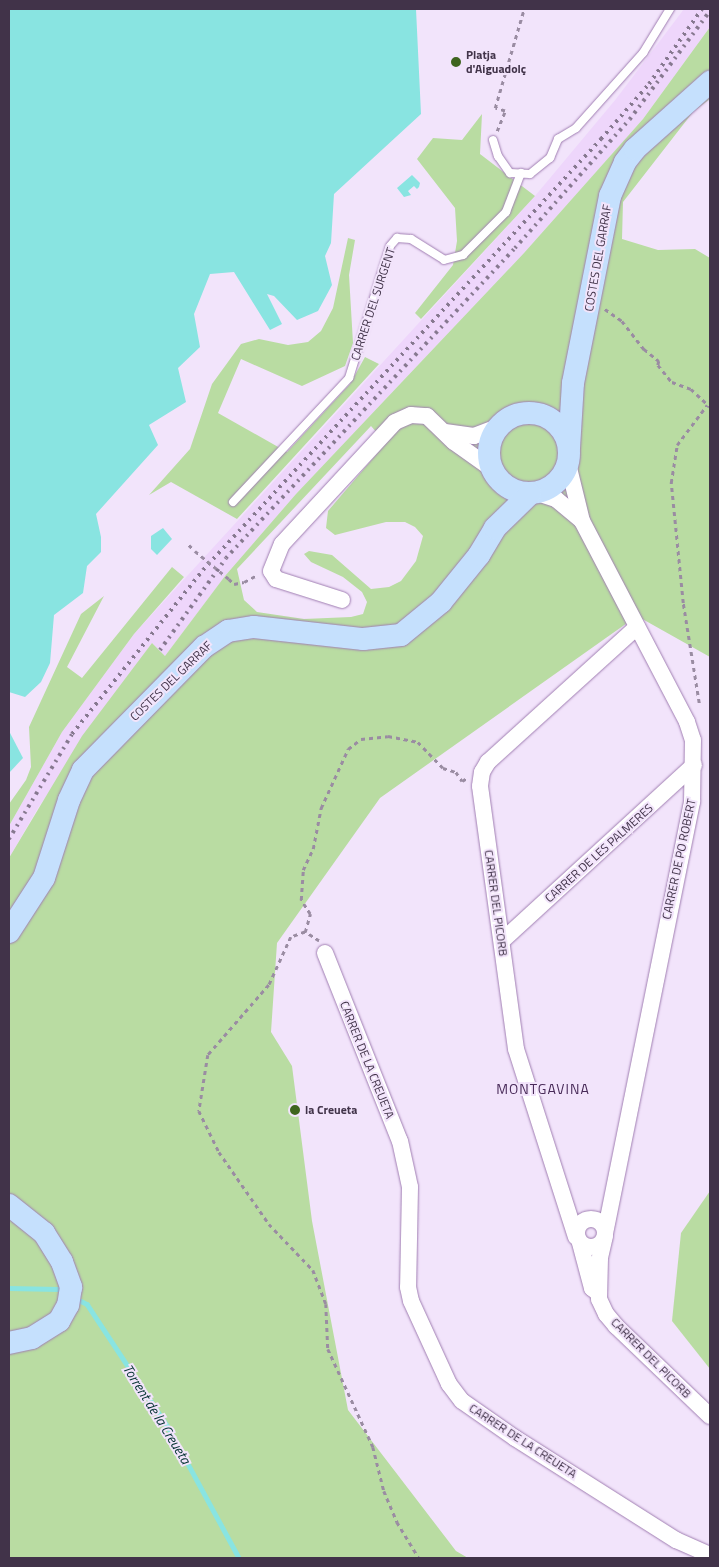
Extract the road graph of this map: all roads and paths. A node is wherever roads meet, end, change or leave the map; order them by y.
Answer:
1 (524, 9) edge
2 (670, 9) edge
3 (710, 82) edge
4 (493, 140) joint
5 (521, 173) junction
6 (603, 301) dead end
7 (573, 383) junction
8 (709, 406) edge
9 (528, 413) junction
10 (498, 427) junction
11 (445, 432) junction
12 (568, 456) junction
13 (495, 474) junction
14 (534, 493) junction
15 (233, 502) dead end
16 (582, 521) junction
17 (495, 528) junction
18 (188, 545) dead end
19 (273, 566) junction
20 (342, 600) dead end
21 (637, 627) junction
22 (699, 703) dead end
23 (694, 765) junction
24 (482, 772) junction
25 (9, 932) edge
26 (305, 932) junction
27 (503, 940) junction
28 (325, 954) joint
29 (9, 1205) edge
30 (601, 1229) junction
31 (578, 1240) junction
32 (600, 1295) junction
33 (9, 1343) edge
34 (710, 1416) edge
35 (710, 1555) edge
36 (419, 1558) edge

1 - 4 path
2 - 5 lane
3 - 7 main road, COSTES DEL GARRAF
4 - 5 lane
5 - 15 lane, CARRER DEL SURGENT
6 - 8 path
7 - 9 main road
7 - 12 main road, COSTES DEL GARRAF
8 - 22 path
9 - 10 main road
9 - 12 main road
10 - 11 street
10 - 13 main road
11 - 13 street
11 - 19 street
12 - 14 main road
12 - 16 street, CARRER DE PO ROBERT
13 - 14 main road
13 - 17 main road, COSTES DEL GARRAF
14 - 16 street, CARRER DE PO ROBERT
14 - 17 main road, COSTES DEL GARRAF
16 - 21 street, CARRER DE PO ROBERT
17 - 25 main road, COSTES DEL GARRAF
18 - 19 path, bridge
19 - 20 street
21 - 23 street, CARRER DE PO ROBERT
21 - 24 street
23 - 27 street, CARRER DE LES PALMERES
23 - 30 street, CARRER DE PO ROBERT
24 - 26 path
24 - 27 street, CARRER DEL PICORB
26 - 28 path
26 - 36 path
27 - 31 street, CARRER DEL PICORB
28 - 35 street, CARRER DE LA CREUETA
29 - 33 main road
30 - 31 street
30 - 31 street
30 - 32 street, CARRER DEL PICORB
31 - 32 street, CARRER DEL PICORB
32 - 34 street, CARRER DEL PICORB

